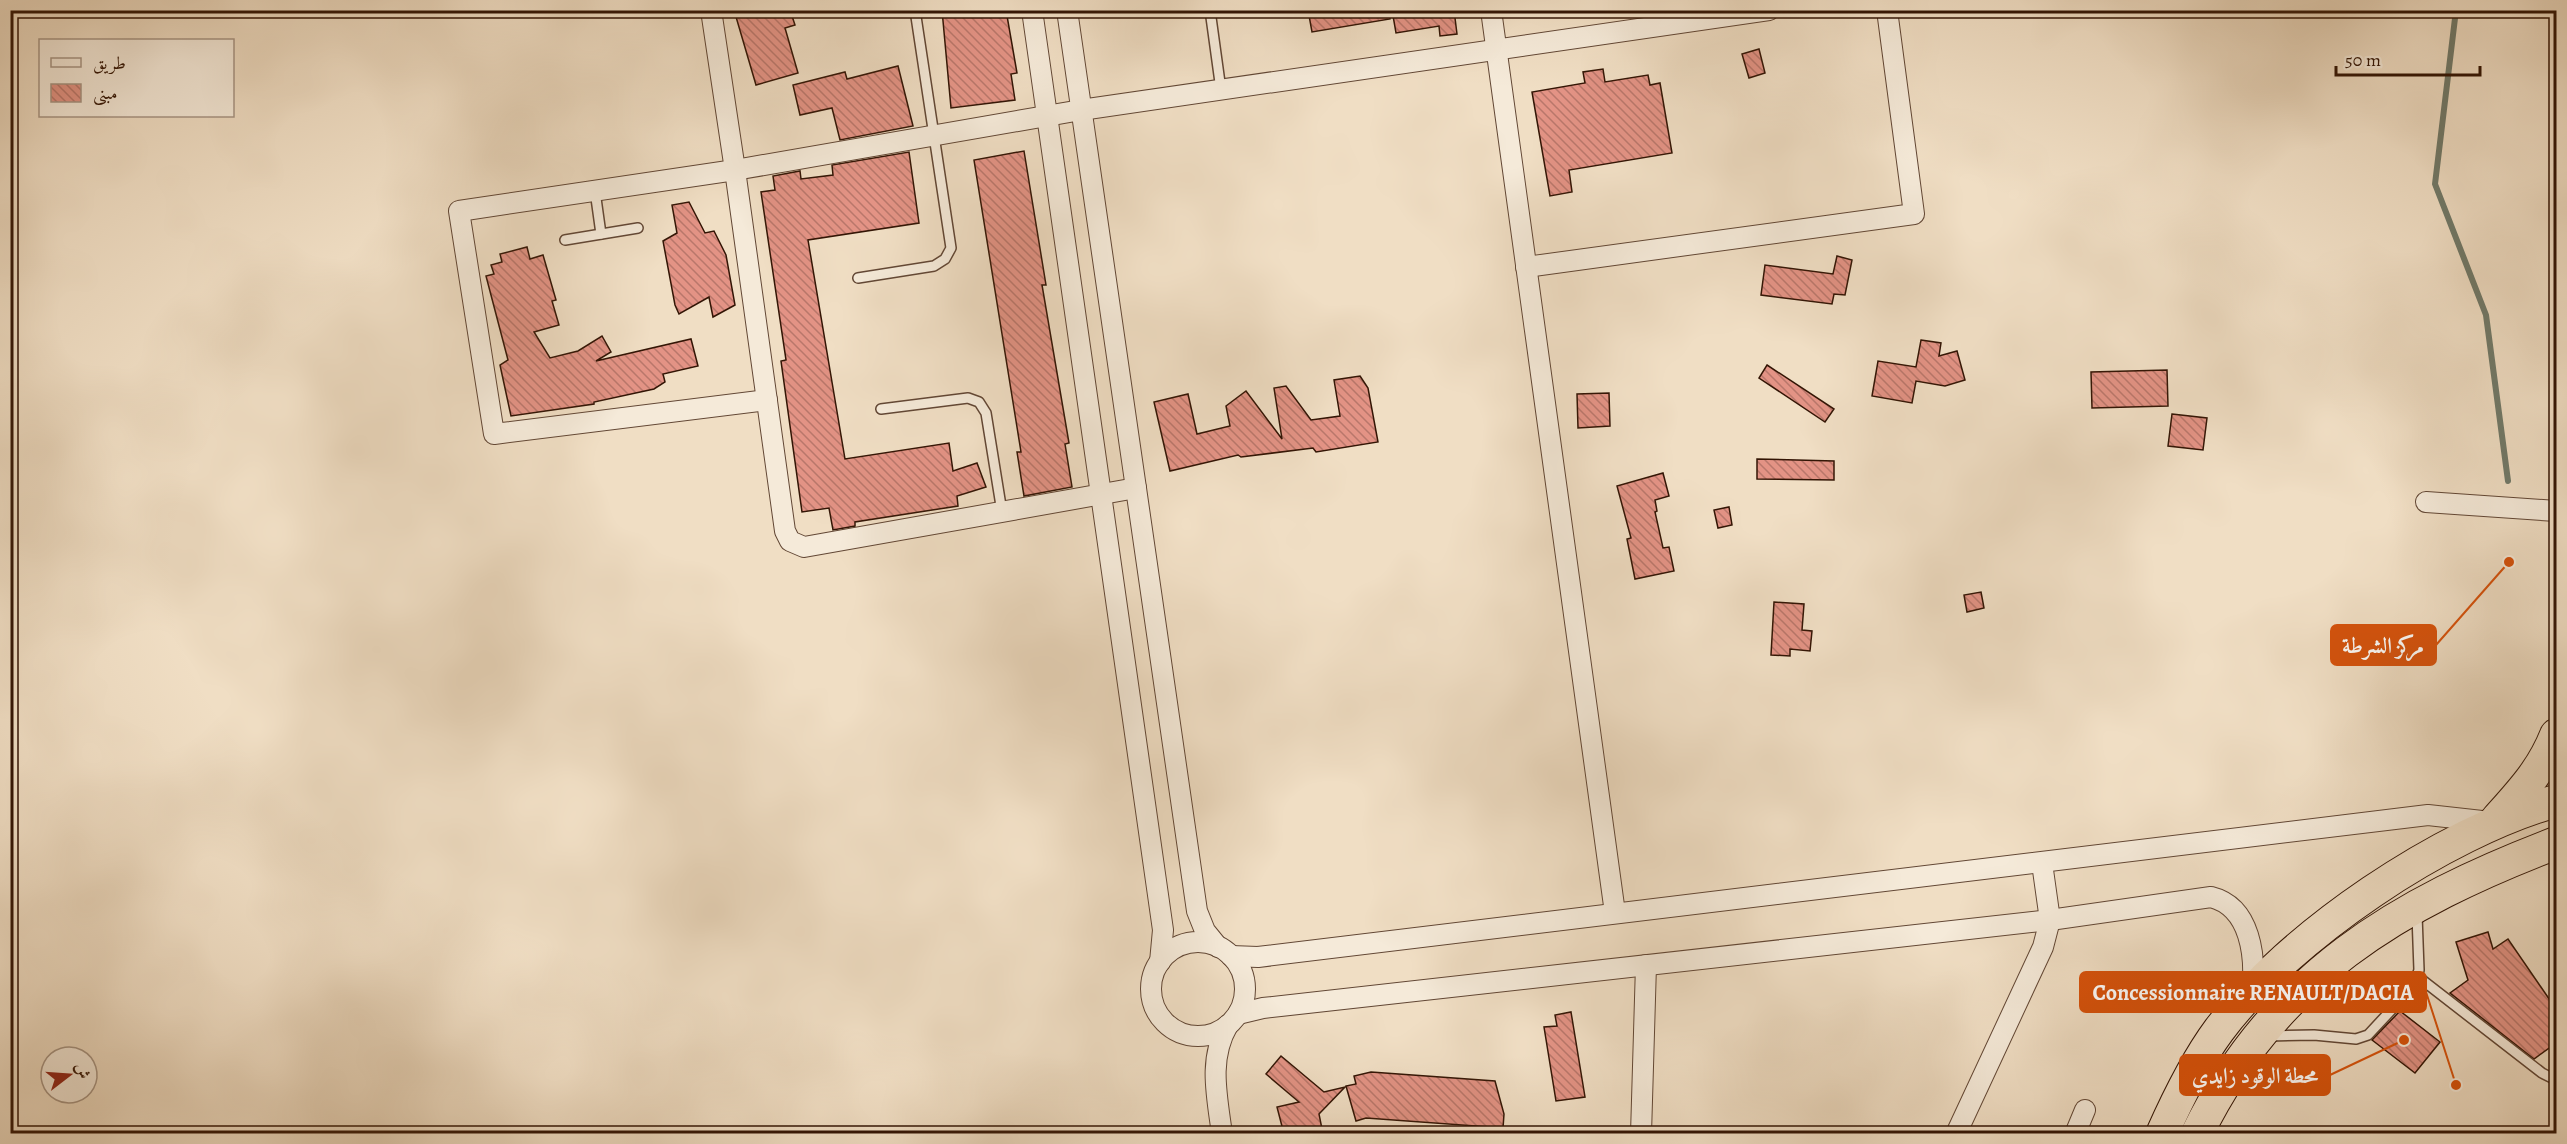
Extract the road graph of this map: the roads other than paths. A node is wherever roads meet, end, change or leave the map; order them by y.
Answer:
1 (711, 10) edge
2 (915, 10) edge
3 (1032, 10) edge
4 (1067, 10) edge
5 (1210, 10) edge
6 (1491, 10) edge
7 (1769, 10) edge
8 (1887, 10) edge
9 (1496, 50) junction
10 (1221, 90) junction
11 (1081, 110) junction
12 (1047, 115) junction
13 (934, 134) junction
14 (735, 170) junction
15 (595, 191) junction
16 (638, 228) dead end
17 (601, 234) junction
18 (565, 240) dead end
19 (1526, 267) junction
20 (858, 278) dead end
21 (767, 400) junction
22 (881, 409) dead end
23 (1136, 489) junction
24 (1101, 494) junction
25 (2426, 502) dead end
26 (2556, 511) edge
27 (1002, 512) junction
28 (2556, 735) edge
29 (2556, 801) edge
30 (2494, 823) junction
31 (2556, 843) edge
32 (2042, 863) junction
33 (2500, 864) junction
34 (2556, 867) edge
35 (2417, 904) junction
36 (1615, 913) junction
37 (2050, 920) junction
38 (1224, 952) junction
39 (1160, 962) junction
40 (1646, 965) junction
41 (2417, 976) junction
42 (2252, 992) junction
43 (1233, 1019) junction
44 (1186, 1035) junction
45 (2258, 1036) junction
46 (1215, 1078) junction
47 (2556, 1080) edge
48 (2085, 1110) dead end
49 (1222, 1134) edge
50 (1641, 1134) edge
51 (1956, 1134) edge
52 (2075, 1134) edge
53 (2162, 1134) edge
54 (2198, 1134) edge

1 - 14 street
2 - 13 lane
3 - 12 street
4 - 11 street
5 - 10 lane
6 - 9 street
7 - 9 street
8 - 19 street
9 - 10 street
9 - 19 street
10 - 11 street
11 - 12 street
11 - 23 street
12 - 13 street
12 - 24 street
13 - 14 street
13 - 20 lane
14 - 15 street
14 - 21 street
15 - 17 lane
15 - 21 street
16 - 17 lane
17 - 18 lane
19 - 36 street
21 - 27 street
22 - 27 lane
23 - 24 street
23 - 38 street
24 - 27 street
24 - 39 street
25 - 26 street
28 - 30 highway
29 - 30 highway
30 - 32 street
30 - 42 highway
31 - 33 highway
32 - 36 street
32 - 37 street
33 - 34 highway
33 - 35 highway
35 - 41 lane
35 - 45 highway
36 - 38 street
37 - 40 street
37 - 42 street
37 - 51 street
38 - 39 street
38 - 43 street
39 - 44 street
40 - 43 street
40 - 50 street
41 - 45 lane
41 - 47 lane
42 - 53 highway
43 - 44 street
43 - 46 street
44 - 46 street
45 - 54 highway
46 - 49 street
48 - 52 street

